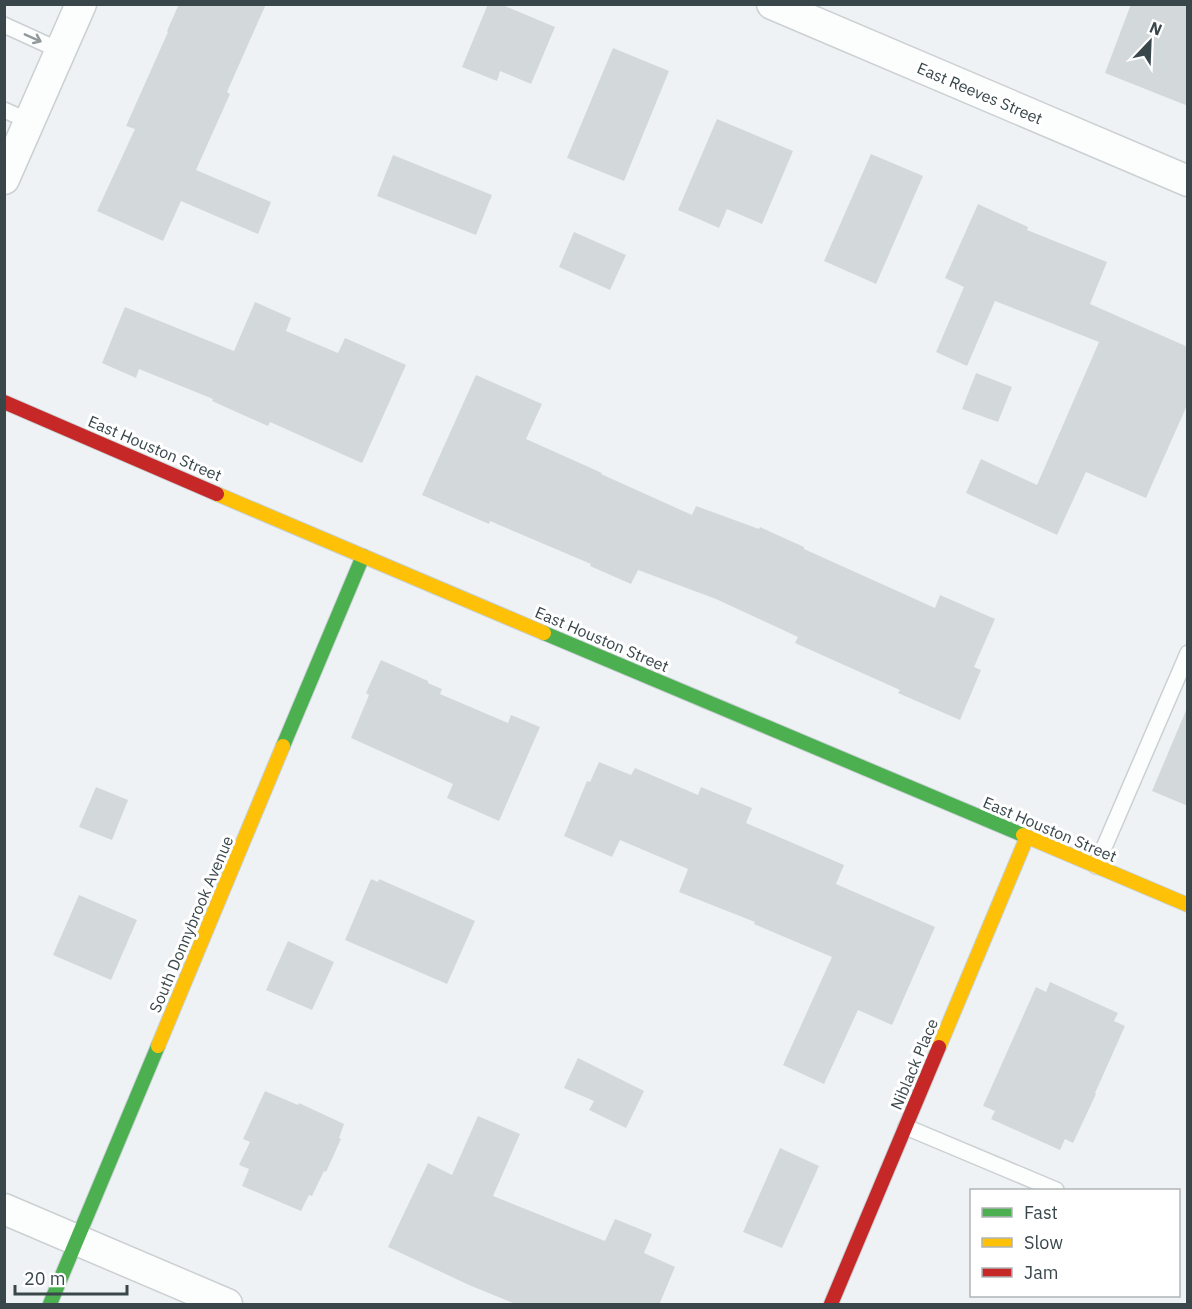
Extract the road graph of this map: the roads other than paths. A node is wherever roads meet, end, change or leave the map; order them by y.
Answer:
1 (81, 4) edge
2 (772, 4) edge
3 (4, 25) edge
4 (61, 51) junction
5 (17, 115) edge
6 (4, 179) edge
7 (1188, 181) edge
8 (4, 402) edge
9 (363, 556) junction
10 (1188, 653) edge
11 (1027, 837) junction
12 (1096, 866) junction
13 (1188, 905) edge
14 (906, 1127) junction
15 (1051, 1189) edge
16 (4, 1209) edge
17 (77, 1240) junction
18 (50, 1305) edge
19 (227, 1305) edge
20 (831, 1305) edge

1 - 4 street
2 - 7 street, East Reeves Street
3 -> 4 lane
4 - 5 street
5 - 6 street
8 - 9 street, East Houston Street
9 - 11 street, East Houston Street
9 - 17 street, South Donnybrook Avenue
10 - 12 lane
11 - 12 street, East Houston Street
11 - 14 street, Niblack Place
12 - 13 street, East Houston Street
14 - 15 lane
14 - 20 street, Niblack Place
16 - 17 street
17 - 18 street, South Donnybrook Avenue
17 - 19 street

